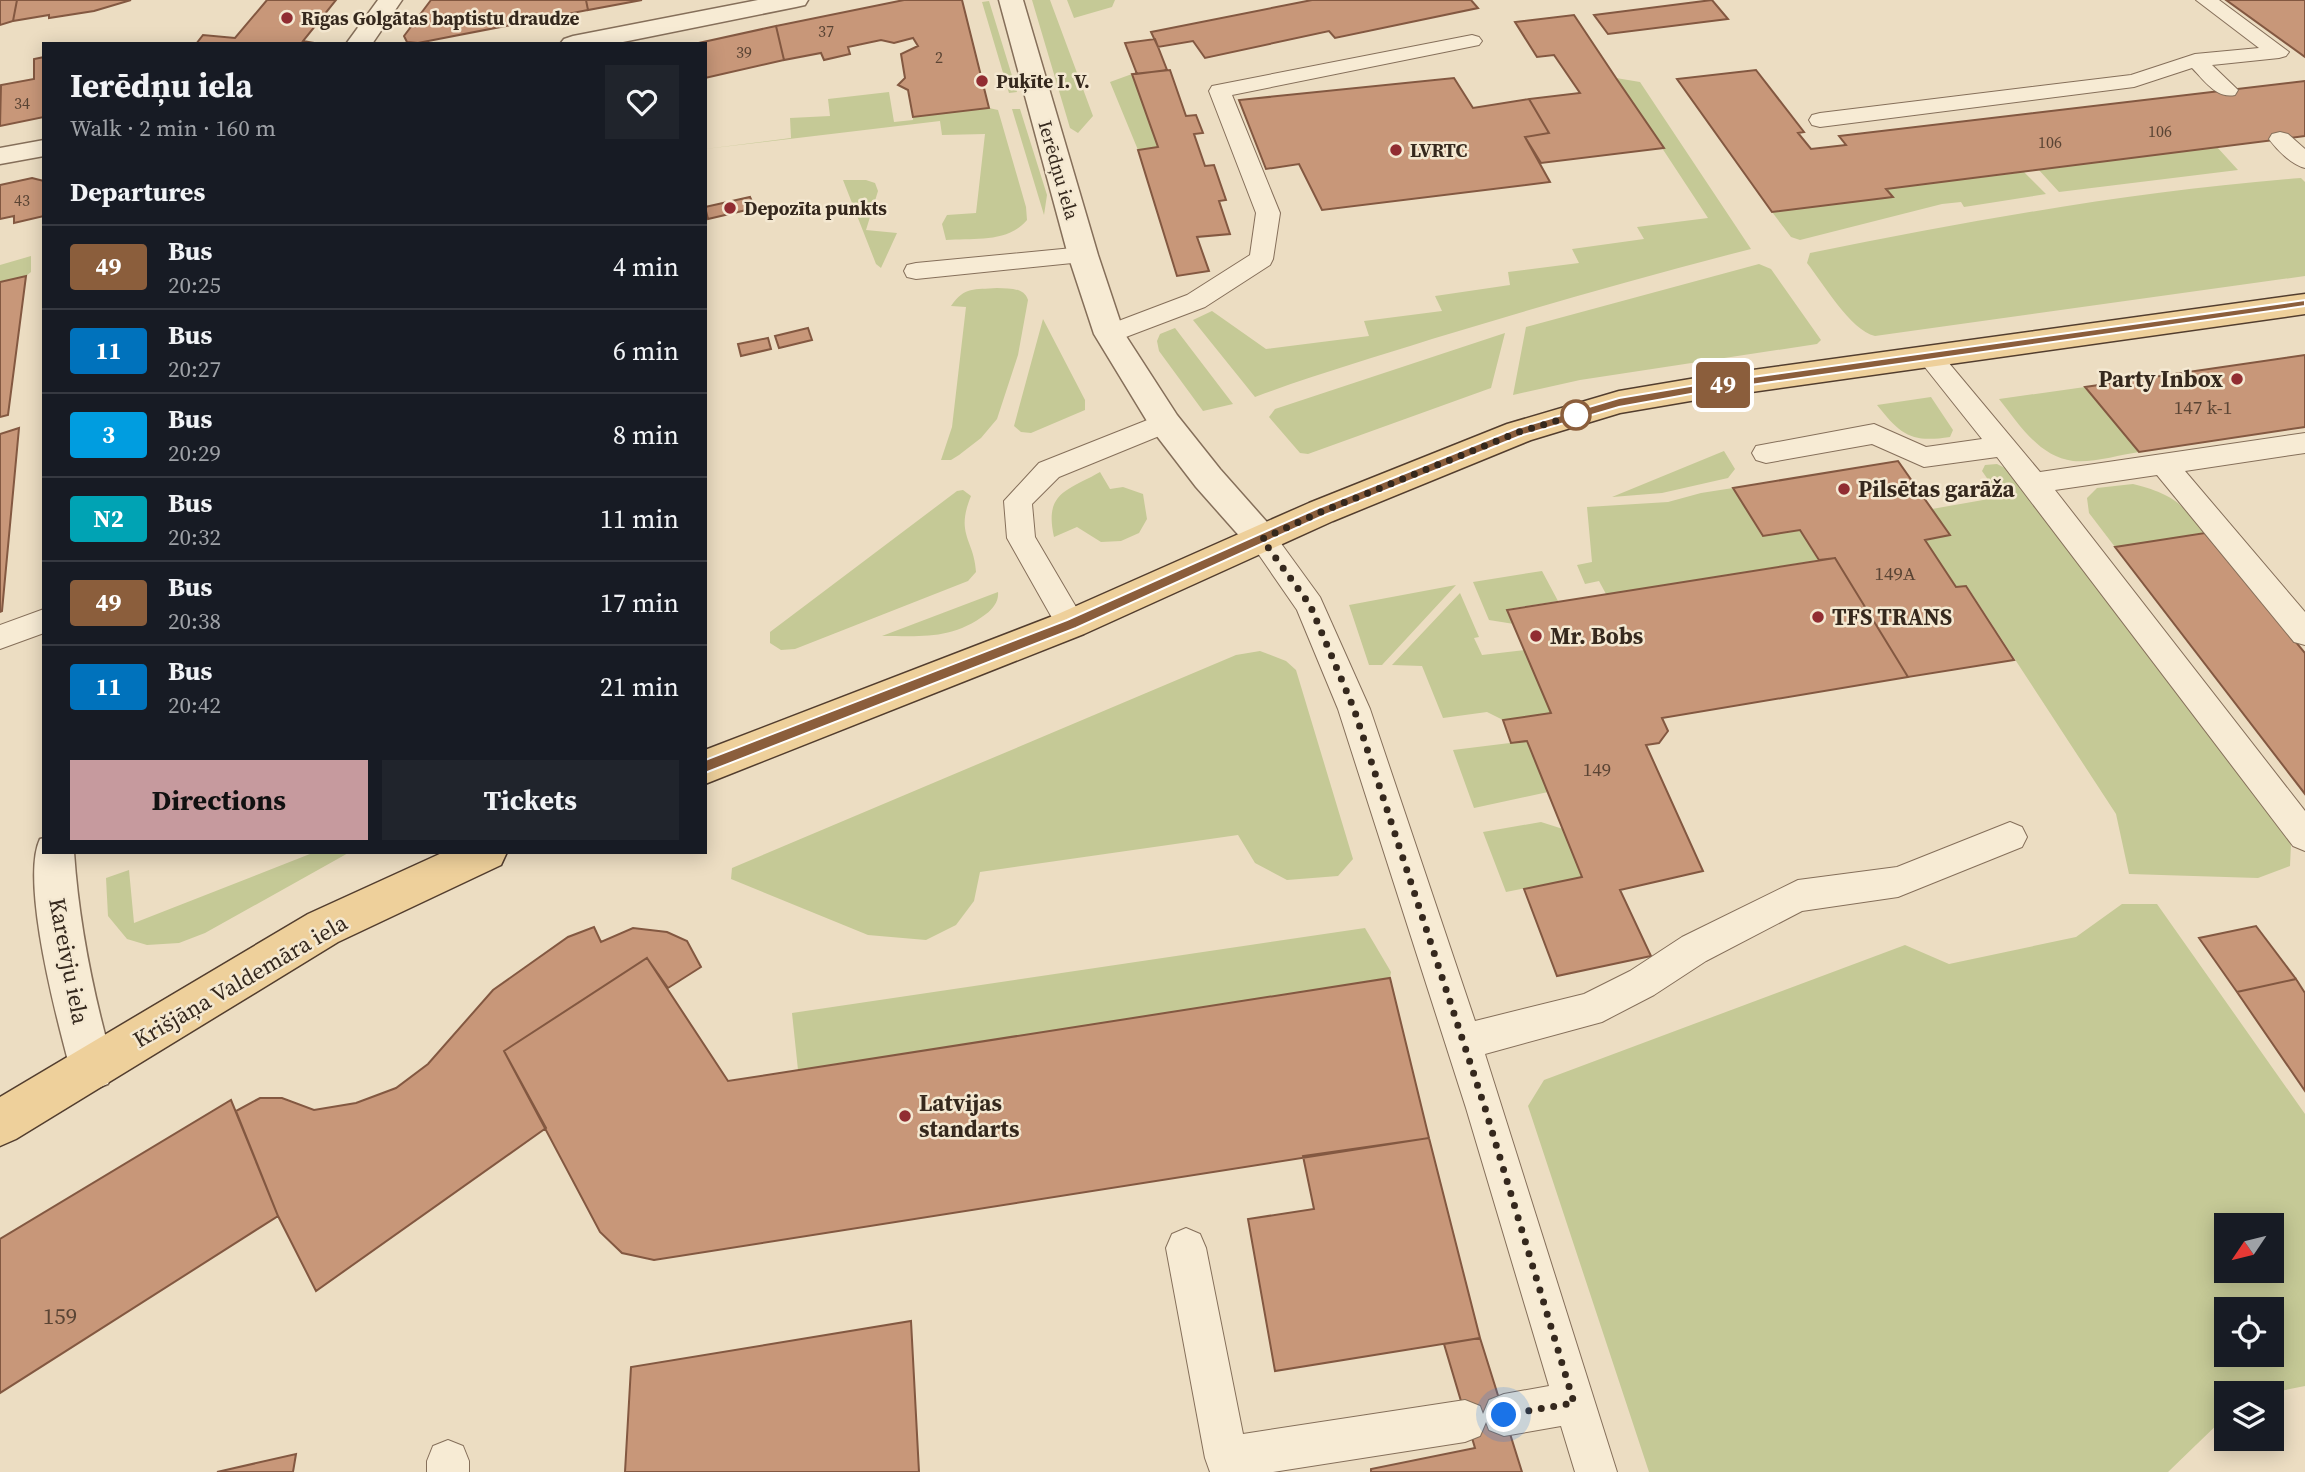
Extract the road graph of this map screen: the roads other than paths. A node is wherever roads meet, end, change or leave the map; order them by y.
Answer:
1 (390, 0) edge
2 (796, 0) edge
3 (1011, 0) edge
4 (2206, 0) edge
5 (1472, 41) dead end
6 (360, 42) edge
7 (583, 42) edge
8 (2195, 60) junction
9 (2227, 90) dead end
10 (1820, 120) dead end
11 (2280, 139) dead end
12 (42, 148) edge
13 (0, 156) edge
14 (2305, 161) edge
15 (1083, 255) junction
16 (916, 271) dead end
17 (2305, 304) edge
18 (1109, 334) junction
19 (1929, 356) junction
20 (1165, 423) junction
21 (2305, 443) edge
22 (2003, 446) junction
23 (1766, 453) dead end
24 (2164, 465) junction
25 (2034, 483) junction
26 (1262, 539) junction
27 (42, 622) edge
28 (1071, 624) junction
29 (2305, 633) edge
30 (0, 637) edge
31 (707, 765) edge
32 (2305, 836) edge
33 (2010, 837) dead end
34 (54, 854) edge
35 (483, 854) edge
36 (1463, 1042) junction
37 (92, 1068) junction
38 (0, 1123) edge
39 (1186, 1248) dead end
40 (1574, 1403) junction
41 (1224, 1465) edge
42 (1596, 1472) edge

1 - 6 street
2 - 7 street
3 - 15 street, Ierēdņu iela
4 - 8 lane
5 - 18 lane
8 - 9 lane
8 - 10 lane
11 - 14 lane
12 - 13 street
15 - 16 lane
15 - 18 street, Ierēdņu iela
17 - 19 main road
18 - 20 street, Ierēdņu iela
19 - 22 lane
19 - 26 main road
20 - 26 street, Ierēdņu iela
20 - 28 lane
21 - 24 lane
22 - 23 lane
22 - 25 lane
24 - 25 lane
24 - 29 lane
25 - 32 lane
26 - 28 main road
26 - 36 lane
27 - 30 lane
28 - 31 main road
33 - 36 lane
34 - 37 street, Kareivju iela
35 - 37 main road, Krišjāņa Valdemāra iela
36 - 40 lane
37 - 38 main road, Krišjāņa Valdemāra iela
39 - 41 lane
40 - 41 lane
40 - 42 lane

